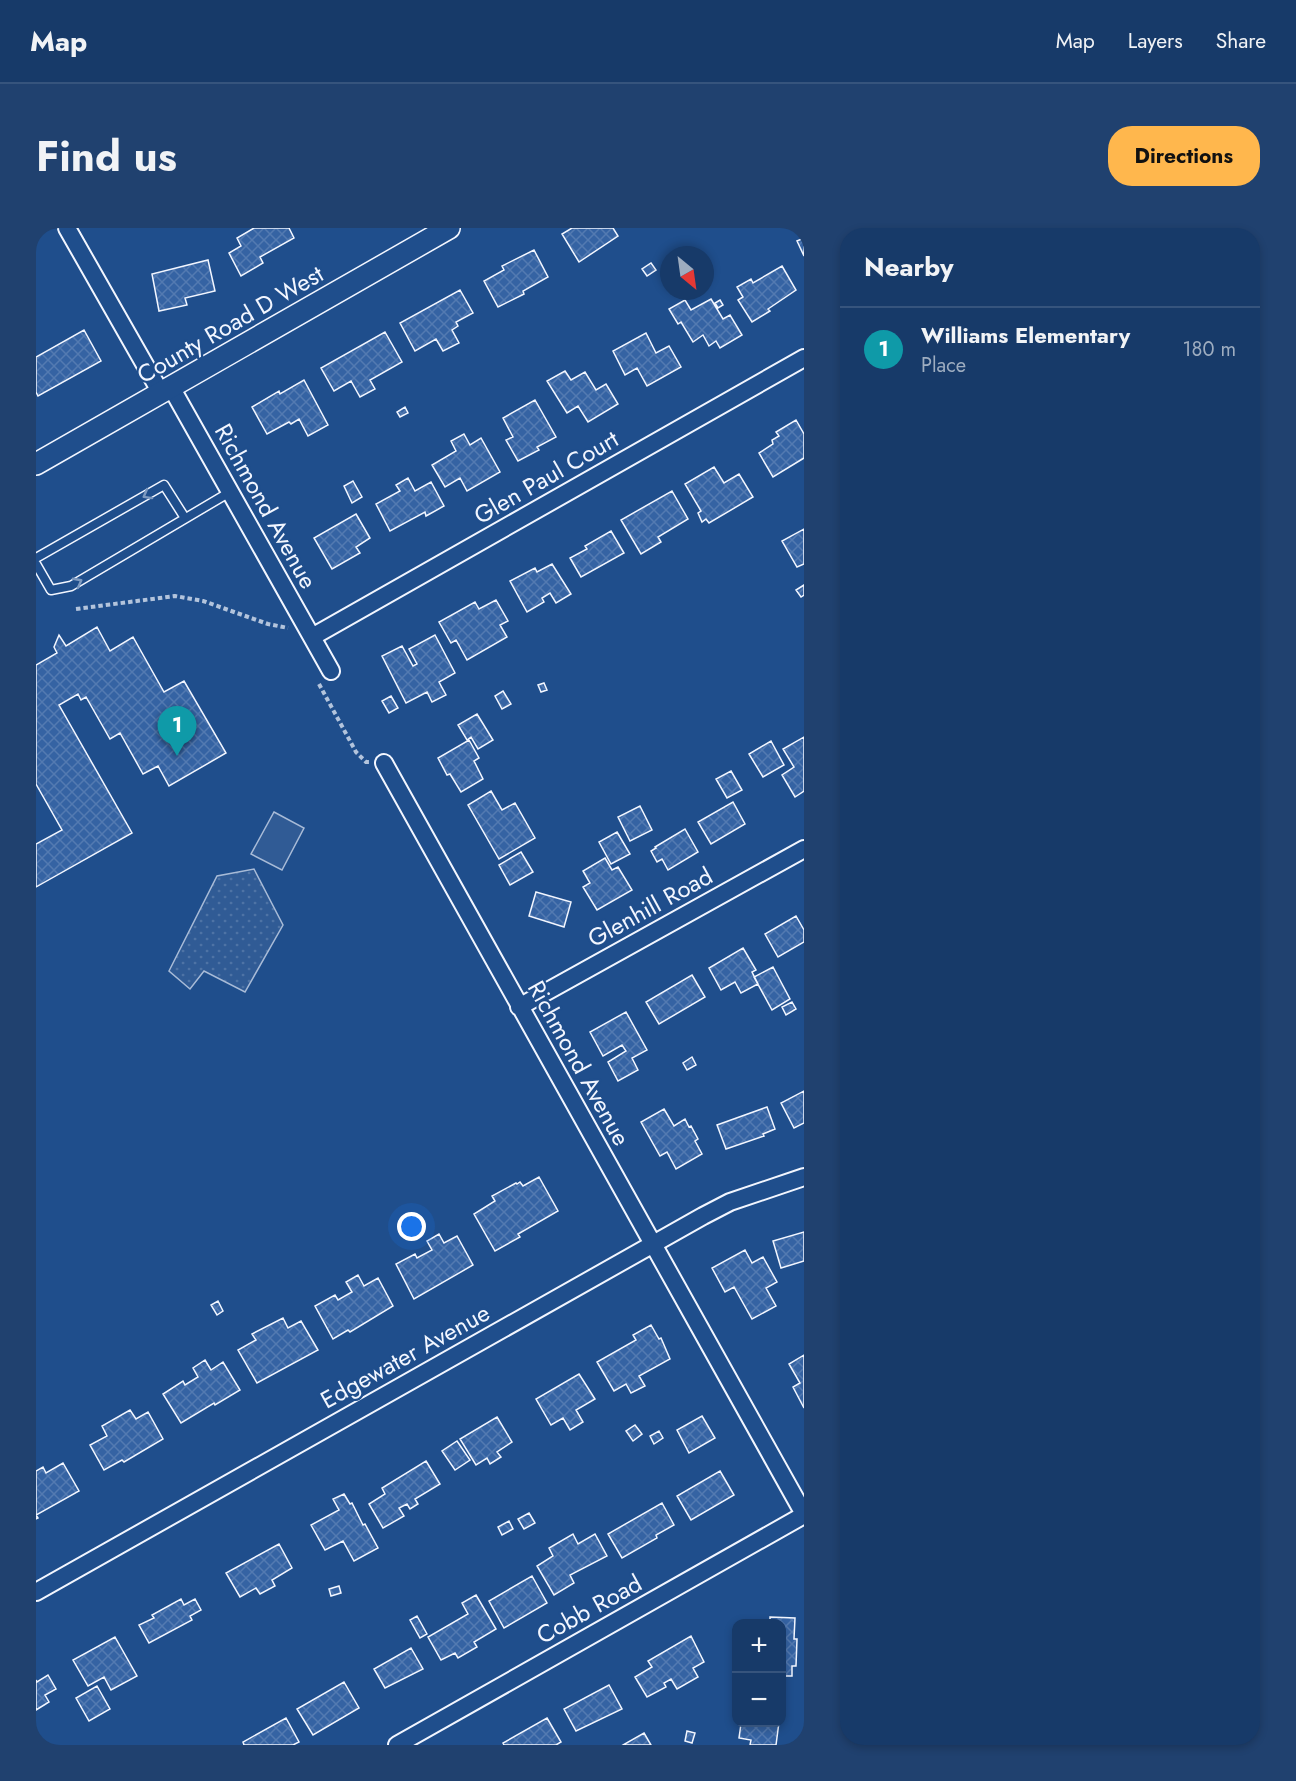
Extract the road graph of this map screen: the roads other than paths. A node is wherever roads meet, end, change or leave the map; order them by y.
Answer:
1 (67, 228) edge
2 (449, 228) edge
3 (804, 358) edge
4 (166, 390) junction
5 (36, 464) edge
6 (230, 492) junction
7 (185, 518) junction
8 (36, 558) edge
9 (36, 564) edge
10 (309, 631) junction
11 (331, 671) dead end
12 (384, 763) road end
13 (804, 849) edge
14 (519, 1007) junction
15 (804, 1177) edge
16 (653, 1244) junction
17 (804, 1515) edge
18 (36, 1592) edge
19 (397, 1745) edge

1 - 4 street, Richmond Avenue
2 - 4 street, County Road D West
3 - 10 street, Glen Paul Court
4 - 5 street, County Road D West
4 - 6 street, Richmond Avenue
6 - 7 lane
6 - 10 street, Richmond Avenue
7 -> 8 lane
9 -> 7 lane
10 - 11 street, Richmond Avenue
12 - 14 street, Richmond Avenue
13 - 14 street, Glenhill Road
14 - 16 street, Richmond Avenue
15 - 16 street, Edgewater Avenue
16 - 17 street, Richmond Avenue
16 - 18 street, Edgewater Avenue
17 - 19 street, Cobb Road

